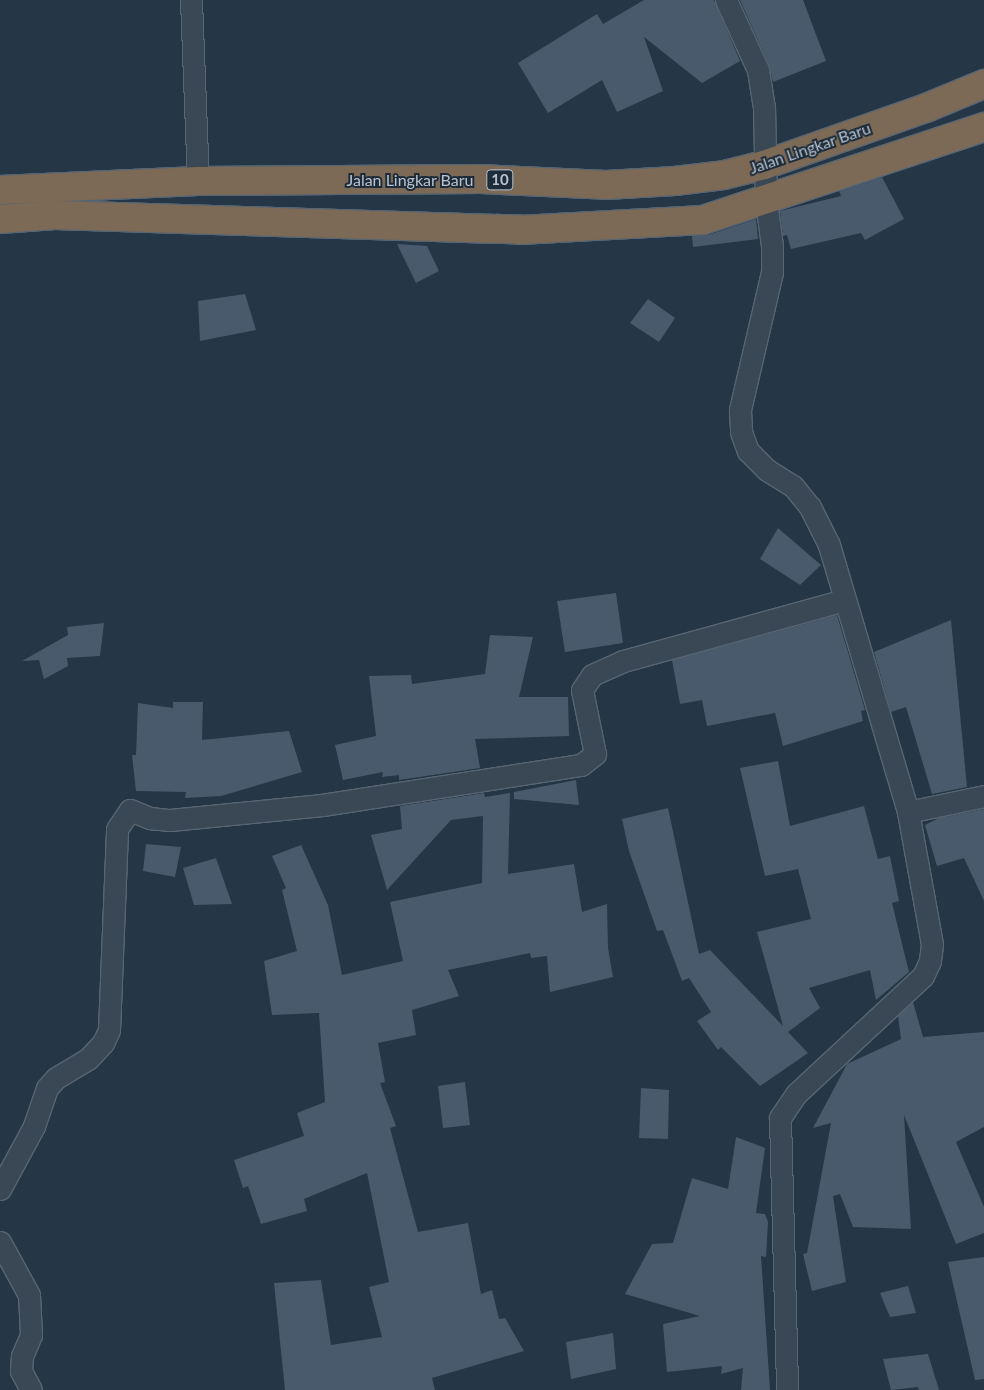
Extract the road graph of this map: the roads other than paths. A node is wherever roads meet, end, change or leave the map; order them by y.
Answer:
1 (191, 0) edge
2 (726, 0) edge
3 (984, 84) edge
4 (984, 127) edge
5 (764, 165) junction
6 (198, 181) junction
7 (0, 190) edge
8 (766, 201) junction
9 (0, 219) edge
10 (844, 600) junction
11 (984, 796) edge
12 (908, 812) junction
13 (0, 1189) edge
14 (0, 1242) edge
15 (31, 1390) edge
16 (787, 1390) edge

1 - 6 street
2 - 5 street
3 - 5 highway, Jalan Lingkar Baru / 10
4 - 8 highway
5 - 6 highway, Jalan Lingkar Baru / 10
5 - 8 street
6 - 7 highway, Jalan Lingkar Baru / 10
8 - 9 highway
8 - 10 street
10 - 12 street
10 - 13 street
11 - 12 street
12 - 16 street
14 - 15 street

